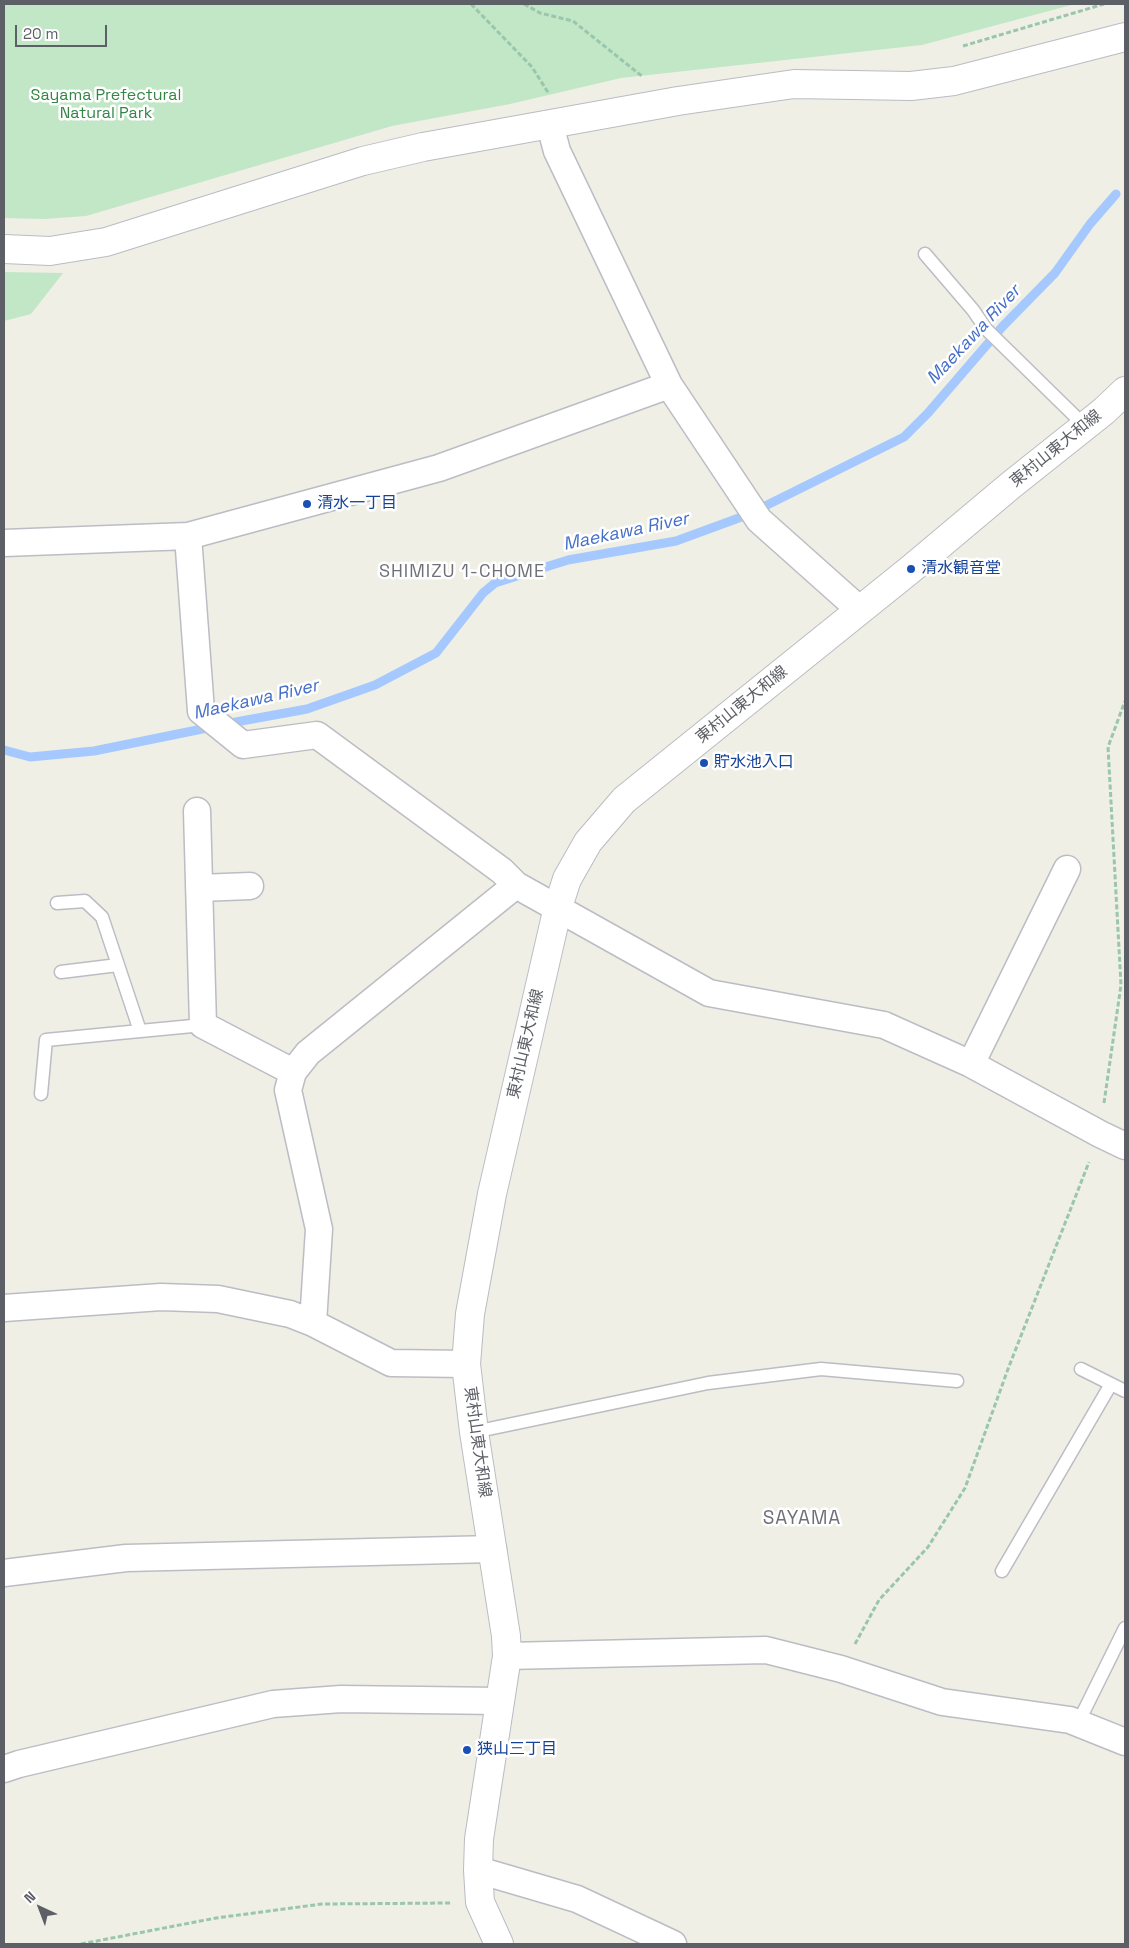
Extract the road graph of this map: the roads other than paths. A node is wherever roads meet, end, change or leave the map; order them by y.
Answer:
1 (1125, 37) edge
2 (550, 125) junction
3 (4, 249) edge
4 (925, 254) dead end
5 (670, 385) junction
6 (1125, 392) edge
7 (1085, 426) junction
8 (188, 536) junction
9 (4, 543) edge
10 (860, 610) junction
11 (197, 811) dead end
12 (1066, 869) dead end
13 (516, 885) junction
14 (250, 886) dead end
15 (199, 888) junction
16 (57, 903) dead end
17 (558, 907) junction
18 (118, 966) junction
19 (61, 972) dead end
20 (203, 1025) junction
21 (140, 1031) junction
22 (971, 1064) junction
23 (293, 1072) junction
24 (41, 1094) dead end
25 (1125, 1146) edge
26 (4, 1308) edge
27 (313, 1323) junction
28 (466, 1364) junction
29 (1081, 1369) dead end
30 (957, 1381) dead end
31 (1111, 1384) junction
32 (1125, 1391) edge
33 (474, 1432) junction
34 (493, 1549) junction
35 (1002, 1571) dead end
36 (4, 1573) edge
37 (1125, 1628) edge
38 (507, 1656) junction
39 (500, 1701) junction
40 (1078, 1723) junction
41 (1125, 1742) edge
42 (4, 1769) edge
43 (478, 1870) junction
44 (499, 1944) edge
45 (673, 1944) edge

1 - 2 main road
2 - 3 main road
2 - 5 street
4 - 7 lane
5 - 8 street
5 - 10 street
6 - 7 main road, 東村山東大和線
7 - 10 main road, 東村山東大和線
8 - 9 street
8 - 13 street
10 - 17 main road, 東村山東大和線
11 - 15 street
12 - 22 street
13 - 17 street
13 - 23 street
14 - 15 street
15 - 20 street
16 - 18 lane
17 - 22 street
17 - 28 main road, 東村山東大和線
18 - 19 lane
18 - 21 lane
20 - 21 lane
20 - 23 street
21 - 24 lane
22 - 25 street
23 - 27 street
26 - 27 street
27 - 28 street
28 - 33 main road, 東村山東大和線
29 - 31 lane
30 - 33 lane
31 - 32 lane
31 - 35 lane
33 - 34 main road, 東村山東大和線
34 - 36 street
34 - 38 main road, 東村山東大和線
37 - 40 lane
38 - 39 main road, 東村山東大和線
38 - 40 street
39 - 42 street
39 - 43 main road, 東村山東大和線
40 - 41 street
43 - 44 main road, 東村山東大和線
43 - 45 street

